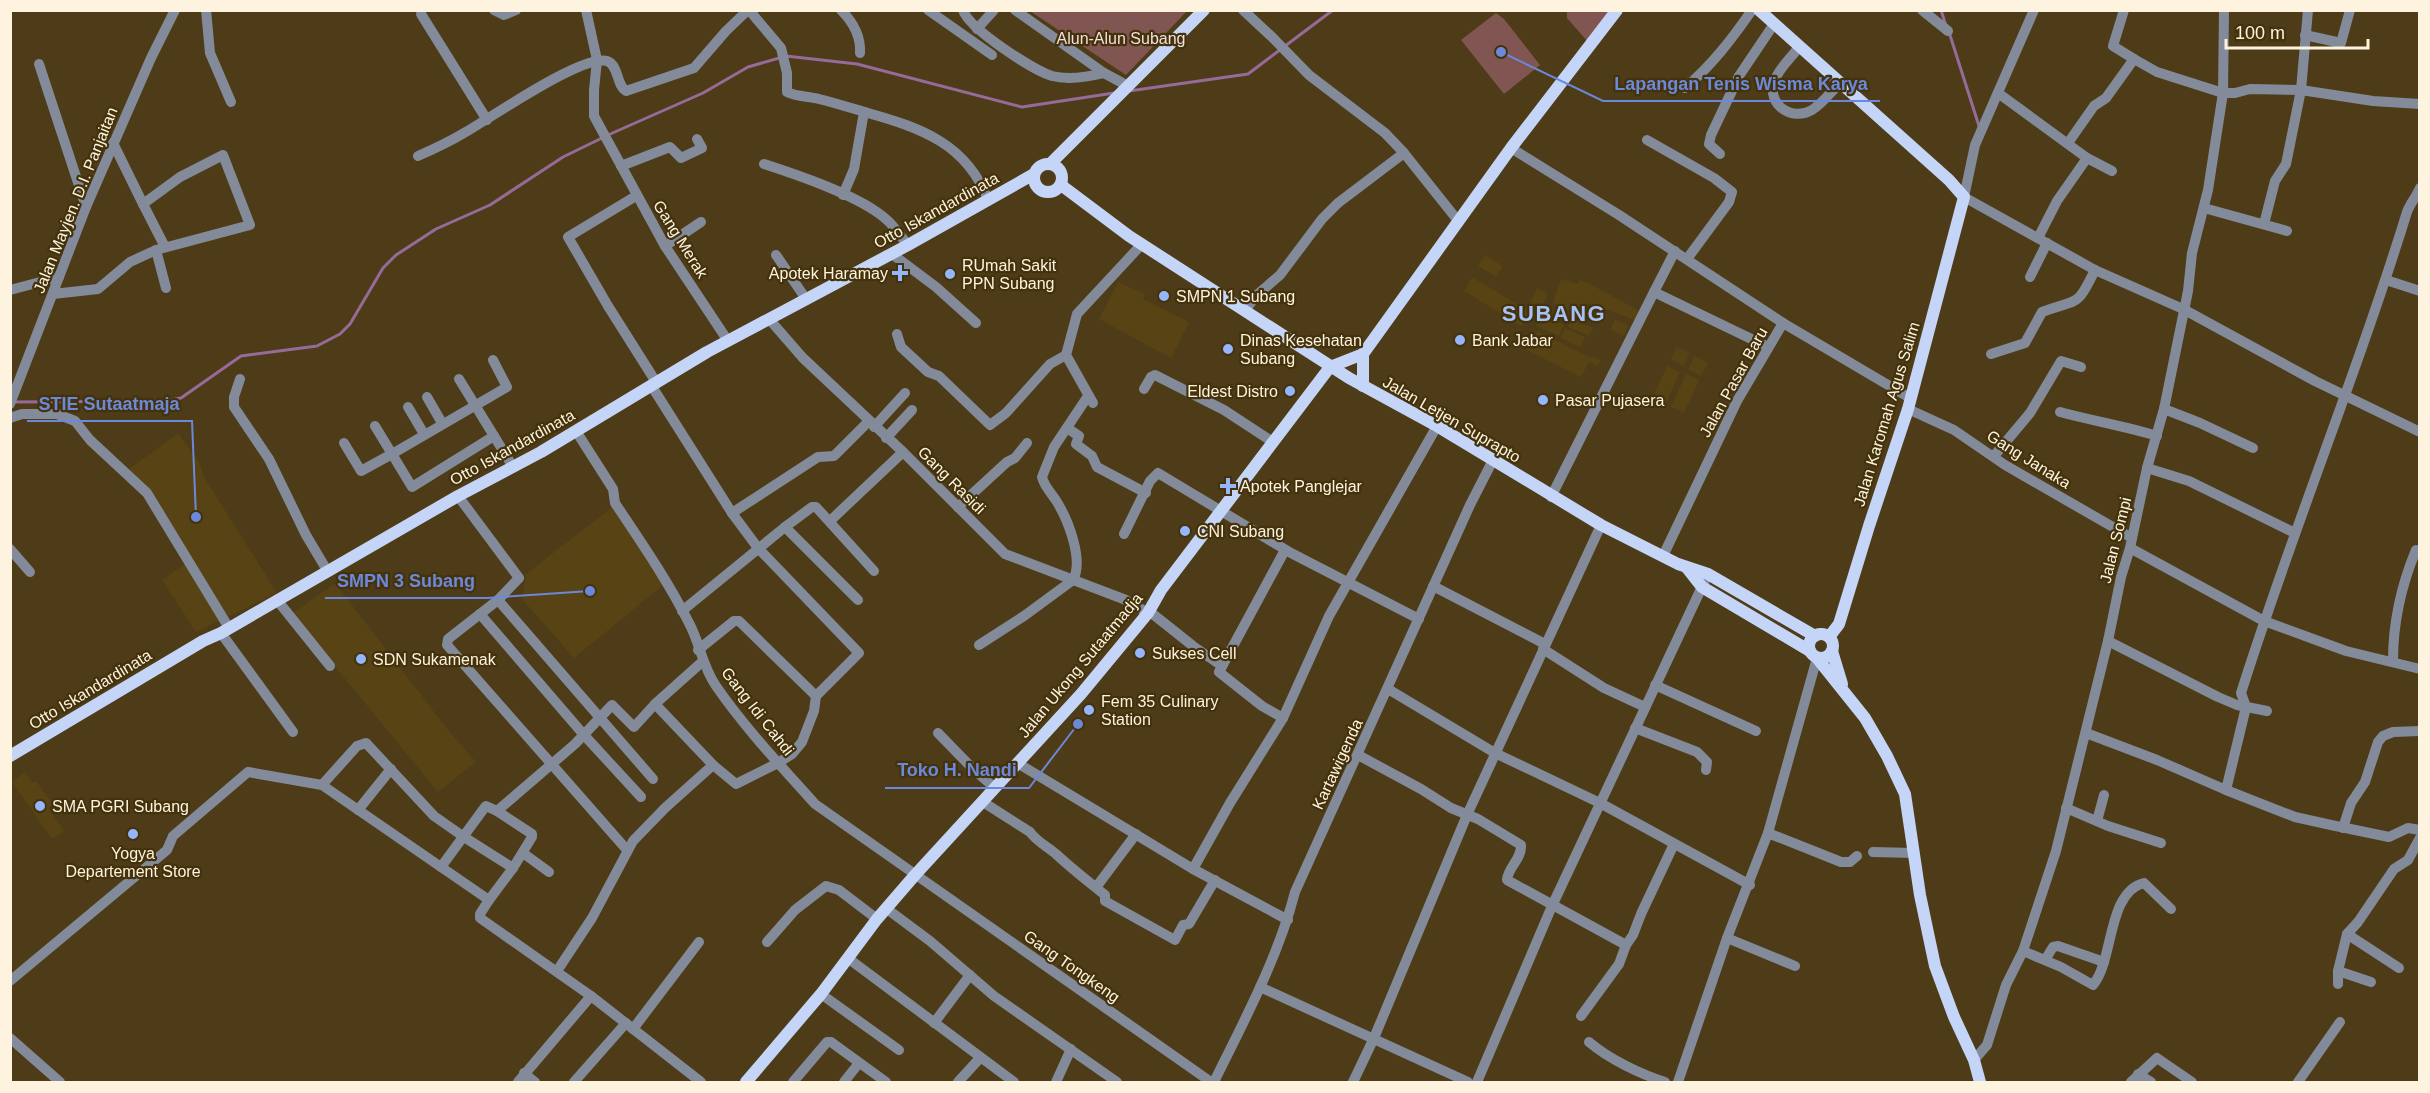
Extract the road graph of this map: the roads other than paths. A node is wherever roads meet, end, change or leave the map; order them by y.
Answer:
1 (175, 10) edge
2 (206, 10) edge
3 (494, 10) edge
4 (516, 10) edge
5 (586, 10) edge
6 (748, 10) edge
7 (928, 10) edge
8 (963, 10) edge
9 (994, 10) edge
10 (1015, 10) edge
11 (1204, 10) edge
12 (1243, 10) edge
13 (1617, 10) edge
14 (1752, 10) edge
15 (1759, 10) edge
16 (1922, 10) edge
17 (2034, 10) edge
18 (2124, 10) edge
19 (2224, 10) edge
20 (2308, 10) edge
21 (2350, 10) edge
22 (846, 13) edge
23 (421, 14) dead end
24 (1774, 24) junction
25 (977, 29) junction
26 (1948, 31) dead end
27 (2305, 35) junction
28 (1799, 47) junction
29 (860, 53) dead end
30 (992, 55) dead end
31 (2134, 59) junction
32 (597, 60) junction
33 (39, 64) dead end
34 (1104, 73) junction
35 (1839, 84) junction
36 (1128, 86) junction
37 (1685, 88) dead end
38 (2301, 90) junction
39 (1998, 93) junction
40 (2223, 93) junction
41 (231, 102) dead end
42 (2420, 104) edge
43 (864, 112) junction
44 (487, 120) junction
45 (697, 139) dead end
46 (1647, 140) dead end
47 (113, 143) junction
48 (2068, 143) junction
49 (1511, 148) junction
50 (1404, 153) junction
51 (1720, 154) dead end
52 (418, 156) dead end
53 (2087, 158) junction
54 (764, 164) dead end
55 (1050, 164) junction
56 (621, 166) junction
57 (2112, 171) dead end
58 (1034, 174) junction
59 (1061, 185) junction
60 (2420, 188) edge
61 (843, 195) junction
62 (636, 196) junction
63 (1964, 197) junction
64 (988, 200) junction
65 (143, 204) junction
66 (86, 207) junction
67 (2204, 208) junction
68 (700, 222) dead end
69 (1459, 222) junction
70 (2264, 224) junction
71 (2287, 231) dead end
72 (2043, 241) junction
73 (1142, 244) junction
74 (908, 245) junction
75 (665, 246) junction
76 (161, 248) junction
77 (1675, 251) junction
78 (892, 254) junction
79 (776, 255) dead end
80 (1687, 259) junction
81 (2095, 270) junction
82 (59, 277) junction
83 (2031, 277) dead end
84 (2386, 280) junction
85 (166, 288) dead end
86 (10, 290) edge
87 (2420, 291) edge
88 (1654, 292) junction
89 (53, 294) junction
90 (806, 299) junction
91 (2184, 309) junction
92 (1245, 311) junction
93 (768, 319) junction
94 (976, 323) dead end
95 (1783, 323) junction
96 (897, 334) dead end
97 (728, 341) junction
98 (1768, 347) junction
99 (1363, 354) junction
100 (1991, 354) dead end
101 (1066, 355) junction
102 (493, 360) dead end
103 (1330, 367) junction
104 (2082, 367) dead end
105 (240, 379) dead end
106 (459, 379) dead end
107 (654, 384) junction
108 (1363, 386) junction
109 (14, 389) edge
110 (1144, 389) dead end
111 (905, 393) dead end
112 (2344, 396) junction
113 (427, 397) dead end
114 (10, 404) edge
115 (1909, 404) junction
116 (475, 405) junction
117 (408, 407) dead end
118 (2164, 409) junction
119 (912, 410) dead end
120 (2060, 412) dead end
121 (10, 418) edge
122 (442, 423) junction
123 (871, 424) junction
124 (375, 426) dead end
125 (1437, 426) junction
126 (1067, 428) junction
127 (576, 432) junction
128 (2420, 432) edge
129 (424, 434) junction
130 (494, 436) junction
131 (2157, 436) junction
132 (886, 438) junction
133 (1273, 442) junction
134 (344, 443) dead end
135 (1027, 443) dead end
136 (2253, 448) dead end
137 (903, 452) junction
138 (392, 454) junction
139 (1994, 456) junction
140 (1493, 460) junction
141 (513, 467) junction
142 (2147, 468) junction
143 (1146, 493) junction
144 (458, 496) junction
145 (1551, 497) junction
146 (958, 507) junction
147 (1221, 511) junction
148 (732, 513) junction
149 (830, 522) junction
150 (1601, 525) junction
151 (785, 527) junction
152 (2295, 533) junction
153 (1124, 534) dead end
154 (2131, 543) junction
155 (758, 548) junction
156 (10, 549) edge
157 (1285, 550) junction
158 (2416, 550) dead end
159 (1663, 556) junction
160 (1686, 567) junction
161 (874, 570) dead end
162 (30, 572) dead end
163 (328, 572) junction
164 (1708, 574) junction
165 (1073, 580) junction
166 (1348, 583) junction
167 (1433, 586) junction
168 (1702, 587) junction
169 (277, 600) junction
170 (498, 600) junction
171 (858, 600) dead end
172 (682, 610) junction
173 (1149, 612) junction
174 (480, 614) junction
175 (1419, 619) junction
176 (2264, 621) junction
177 (225, 630) junction
178 (1815, 636) junction
179 (1829, 637) junction
180 (2108, 641) junction
181 (979, 645) dead end
182 (1544, 646) junction
183 (698, 650) junction
184 (1832, 651) junction
185 (1813, 654) junction
186 (2393, 661) junction
187 (702, 662) junction
188 (330, 666) dead end
189 (1222, 666) junction
190 (2420, 669) edge
191 (1655, 685) junction
192 (1388, 689) junction
193 (1844, 690) junction
194 (816, 696) junction
195 (655, 704) junction
196 (1645, 707) junction
197 (2246, 707) junction
198 (2267, 711) dead end
199 (599, 718) junction
200 (1283, 718) junction
201 (1635, 728) junction
202 (1756, 730) dead end
203 (2420, 731) edge
204 (292, 732) dead end
205 (938, 733) dead end
206 (2086, 733) junction
207 (584, 735) junction
208 (1495, 753) junction
209 (1358, 755) junction
210 (10, 756) edge
211 (778, 763) junction
212 (1019, 764) junction
213 (552, 765) junction
214 (714, 765) junction
215 (391, 769) junction
216 (1706, 770) dead end
217 (653, 778) dead end
218 (322, 785) junction
219 (995, 788) junction
220 (2226, 790) junction
221 (2104, 795) dead end
222 (641, 797) dead end
223 (983, 801) junction
224 (1600, 804) junction
225 (2066, 808) junction
226 (358, 810) junction
227 (497, 811) junction
228 (1467, 815) junction
229 (2097, 821) junction
230 (2343, 828) junction
231 (2420, 830) edge
232 (1768, 833) junction
233 (1136, 834) junction
234 (464, 837) junction
235 (2420, 838) edge
236 (2161, 843) dead end
237 (1674, 844) junction
238 (627, 850) junction
239 (1873, 852) dead end
240 (523, 853) junction
241 (1914, 853) junction
242 (1857, 856) dead end
243 (441, 867) junction
244 (513, 868) junction
245 (1193, 869) junction
246 (549, 872) dead end
247 (915, 875) junction
248 (1215, 880) junction
249 (1750, 885) junction
250 (1097, 886) junction
251 (489, 900) junction
252 (1552, 906) junction
253 (886, 909) junction
254 (2171, 909) dead end
255 (877, 919) junction
256 (1288, 920) junction
257 (2347, 934) junction
258 (1728, 938) junction
259 (699, 942) dead end
260 (767, 942) dead end
261 (1626, 945) junction
262 (2023, 951) junction
263 (849, 959) junction
264 (2044, 960) junction
265 (2104, 962) junction
266 (1795, 966) dead end
267 (2399, 968) dead end
268 (557, 971) junction
269 (2338, 971) junction
270 (970, 975) junction
271 (10, 981) edge
272 (2371, 982) dead end
273 (2338, 984) dead end
274 (1260, 987) junction
275 (821, 994) junction
276 (591, 996) junction
277 (1581, 1016) dead end
278 (2340, 1022) dead end
279 (934, 1023) junction
280 (629, 1026) junction
281 (10, 1038) edge
282 (1374, 1038) junction
283 (1589, 1042) dead end
284 (1071, 1049) junction
285 (899, 1050) dead end
286 (1977, 1057) junction
287 (980, 1058) junction
288 (859, 1063) junction
289 (521, 1078) edge
290 (2135, 1078) edge
291 (60, 1083) edge
292 (535, 1083) edge
293 (574, 1083) edge
294 (701, 1083) edge
295 (746, 1083) edge
296 (794, 1083) edge
297 (844, 1083) edge
298 (886, 1083) edge
299 (958, 1083) edge
300 (1014, 1083) edge
301 (1056, 1083) edge
302 (1116, 1083) edge
303 (1213, 1083) edge
304 (1353, 1083) edge
305 (1468, 1083) edge
306 (1477, 1083) edge
307 (1665, 1083) edge
308 (1678, 1083) edge
309 (1980, 1083) edge
310 (2151, 1083) edge
311 (2192, 1083) edge
312 (2298, 1083) edge

1 - 47 street, Jalan Mayjen. D.I. Panjaitan
2 - 41 street
3 - 4 street
5 - 32 street
6 - 32 street
6 - 43 street
7 - 30 street
8 - 25 street
9 - 25 street
10 - 34 street
11 - 36 main road
12 - 50 street
13 - 49 main road
14 - 37 street
15 - 24 main road
16 - 26 street
17 - 39 street
18 - 31 street
19 - 40 street, Jalan Sompi
20 - 27 street
21 - 27 street
22 - 29 street
23 - 44 street
24 - 28 main road
24 - 51 street
25 - 34 street
27 - 38 street
28 - 35 main road
28 - 35 street
31 - 40 street
31 - 48 street
32 - 44 street
32 - 56 street, Gang Merak
33 - 66 street
34 - 36 street
35 - 63 main road
36 - 55 main road
38 - 40 street
38 - 42 street
38 - 70 street
39 - 48 street
39 - 63 street
40 - 67 street, Jalan Sompi
43 - 61 street
43 - 64 street
44 - 52 street
45 - 56 street
46 - 80 street
47 - 65 street
47 - 66 street, Jalan Mayjen. D.I. Panjaitan
48 - 53 street
49 - 69 main road
49 - 77 street
50 - 69 street
50 - 92 street
53 - 57 street
53 - 72 street
54 - 61 street
55 - 58 main road
55 - 59 main road
56 - 62 street, Gang Merak
58 - 59 main road
58 - 64 main road, Otto Iskandardinata
59 - 73 main road, Jalan Letjen Suprapto
60 - 84 street
61 - 74 street
62 - 75 street, Gang Merak
62 - 107 street
63 - 72 street
63 - 115 main road, Jalan Karomah Agus Salim
64 - 74 main road, Otto Iskandardinata
65 - 76 street
65 - 76 street
66 - 82 street, Jalan Mayjen. D.I. Panjaitan
67 - 70 street
67 - 91 street, Jalan Sompi
68 - 75 street
69 - 99 main road
70 - 71 street
72 - 81 street
72 - 83 street
73 - 92 main road, Jalan Letjen Suprapto
73 - 101 street
74 - 78 main road, Otto Iskandardinata
75 - 97 street, Gang Merak
76 - 85 street
76 - 89 street
77 - 80 street
77 - 88 street
78 - 90 main road, Otto Iskandardinata
78 - 94 street
79 - 90 street
80 - 95 street
81 - 91 street
81 - 100 street
82 - 86 street
82 - 89 street, Jalan Mayjen. D.I. Panjaitan
84 - 87 street
84 - 112 street
88 - 98 street
88 - 145 street
89 - 109 street, Jalan Mayjen. D.I. Panjaitan
90 - 93 main road, Otto Iskandardinata
91 - 112 street
91 - 118 street, Jalan Sompi
92 - 103 main road, Jalan Letjen Suprapto
93 - 97 main road, Otto Iskandardinata
93 - 123 street, Gang Rasidi
95 - 98 street, Jalan Pasar Baru
95 - 115 street, Jalan Pasar Baru
96 - 101 street
97 - 107 main road, Otto Iskandardinata
98 - 159 street, Jalan Pasar Baru
99 - 103 main road
99 - 108 main road
101 - 126 street
102 - 116 street
103 - 108 main road, Jalan Letjen Suprapto
103 - 133 main road, Jalan Ukong Sutaatmadja
104 - 139 street
105 - 163 street
106 - 116 street
107 - 127 main road, Otto Iskandardinata
107 - 148 street
108 - 125 main road, Jalan Letjen Suprapto
109 - 114 street, Jalan Mayjen. D.I. Panjaitan
110 - 133 street
111 - 123 street
112 - 128 street
112 - 152 street
113 - 122 street
115 - 139 street, Gang Janaka
115 - 179 main road, Jalan Karomah Agus Salim
116 - 122 street
116 - 130 street
117 - 129 street
118 - 131 street, Jalan Sompi
118 - 136 street
119 - 132 street
120 - 131 street
121 - 177 street
122 - 129 street
123 - 132 street, Gang Rasidi
123 - 148 street
124 - 138 street
125 - 140 main road, Jalan Letjen Suprapto
125 - 166 street
126 - 143 street
126 - 165 street
127 - 141 main road, Otto Iskandardinata
127 - 172 street, Gang Idi Cahdi
129 - 138 street
130 - 138 street
130 - 141 street
131 - 142 street, Jalan Sompi
132 - 137 street, Gang Rasidi
133 - 147 main road, Jalan Ukong Sutaatmadja
134 - 138 street
135 - 146 street
137 - 146 street, Gang Rasidi
137 - 149 street
139 - 154 street, Gang Janaka
140 - 145 main road, Jalan Letjen Suprapto
140 - 167 street, Kartawigenda
141 - 144 main road, Otto Iskandardinata
142 - 152 street
142 - 154 street, Jalan Sompi
143 - 147 street
143 - 153 street
144 - 163 main road, Otto Iskandardinata
144 - 170 street
145 - 150 main road, Jalan Letjen Suprapto
146 - 165 street, Gang Rasidi
147 - 157 street
147 - 173 main road, Jalan Ukong Sutaatmadja
148 - 155 street
149 - 151 street
149 - 161 street
150 - 159 main road, Jalan Letjen Suprapto
150 - 182 street
151 - 155 street
151 - 171 street
152 - 176 street
154 - 176 street, Gang Janaka
154 - 180 street, Jalan Sompi
155 - 172 street
155 - 194 street
156 - 162 street
157 - 166 street
157 - 189 street
158 - 186 street
159 - 160 main road, Jalan Letjen Suprapto
160 - 164 main road, Jalan Letjen Suprapto
160 - 168 main road, Jalan Letjen Suprapto
163 - 169 main road, Otto Iskandardinata
164 - 168 street
164 - 178 main road, Jalan Letjen Suprapto
165 - 173 street, Gang Rasidi
165 - 181 street
166 - 175 street
166 - 200 street
167 - 175 street, Kartawigenda
167 - 182 street
168 - 185 main road, Jalan Letjen Suprapto
168 - 191 street
169 - 177 main road, Otto Iskandardinata
169 - 188 street
170 - 174 street
170 - 199 street
172 - 183 street, Gang Idi Cahdi
173 - 189 street, Gang Rasidi
173 - 212 main road, Jalan Ukong Sutaatmadja
174 - 207 street
174 - 213 street
175 - 192 street, Kartawigenda
176 - 186 street, Gang Janaka
176 - 197 street
177 - 204 street
177 - 210 main road, Otto Iskandardinata
178 - 179 main road
178 - 185 main road
179 - 184 main road
180 - 197 street
180 - 206 street, Jalan Sompi
182 - 196 street
182 - 208 street
183 - 187 street, Gang Idi Cahdi
183 - 194 street
184 - 185 main road
184 - 193 main road
185 - 193 main road, Jalan Letjen Suprapto
185 - 232 street
186 - 190 street, Gang Janaka
187 - 195 street
187 - 211 street, Gang Idi Cahdi
189 - 200 street, Gang Rasidi
191 - 196 street
191 - 202 street
192 - 208 street
192 - 209 street, Kartawigenda
193 - 241 main road
194 - 211 street
195 - 199 street
195 - 214 street
196 - 201 street
197 - 198 street
197 - 220 street
199 - 207 street
199 - 217 street
200 - 245 street
201 - 216 street
201 - 224 street
203 - 230 street
205 - 219 street
206 - 220 street
206 - 225 street, Jalan Sompi
207 - 213 street
207 - 222 street
208 - 224 street
208 - 228 street
209 - 228 street
209 - 256 street, Kartawigenda
211 - 214 street
211 - 247 street, Gang Idi Cahdi
212 - 219 main road, Jalan Ukong Sutaatmadja
212 - 233 street
213 - 227 street
213 - 238 street
214 - 238 street
215 - 218 street
215 - 226 street
215 - 234 street
218 - 226 street
218 - 271 street
219 - 223 main road, Jalan Ukong Sutaatmadja
220 - 230 street
221 - 229 street
223 - 247 main road, Jalan Ukong Sutaatmadja
223 - 250 street
224 - 237 street
224 - 252 street
225 - 229 street
225 - 262 street, Jalan Sompi
226 - 243 street
227 - 234 street
227 - 240 street
228 - 252 street
228 - 282 street
229 - 236 street
230 - 231 street
232 - 242 street
232 - 249 street
233 - 245 street
233 - 250 street
234 - 243 street
234 - 244 street
235 - 257 street
237 - 249 street
237 - 261 street
238 - 268 street
239 - 241 street
240 - 244 street
240 - 246 street
241 - 286 main road
243 - 251 street
244 - 251 street
245 - 248 street
247 - 253 main road, Jalan Ukong Sutaatmadja
247 - 303 street, Gang Tongkeng
248 - 250 street
248 - 256 street
249 - 258 street
251 - 268 street
252 - 261 street
252 - 306 street
253 - 255 main road, Jalan Ukong Sutaatmadja
253 - 270 street
254 - 265 street
255 - 260 street
255 - 263 main road, Jalan Ukong Sutaatmadja
256 - 274 street, Kartawigenda
257 - 267 street
257 - 269 street
258 - 266 street
258 - 308 street
259 - 280 street
261 - 277 street
262 - 264 street
262 - 286 street, Jalan Sompi
263 - 275 main road, Jalan Ukong Sutaatmadja
263 - 279 street
264 - 265 street
264 - 265 street
268 - 276 street
269 - 272 street
269 - 273 street
270 - 279 street
270 - 284 street
274 - 282 street
274 - 303 street, Kartawigenda
275 - 285 street
275 - 295 main road, Jalan Ukong Sutaatmadja
276 - 280 street
276 - 289 street
278 - 312 street
279 - 287 street
280 - 293 street
280 - 294 street
281 - 291 street
282 - 304 street
282 - 305 street
283 - 307 street
284 - 301 street
284 - 302 street
286 - 309 main road
287 - 299 street
287 - 300 street
288 - 296 street
288 - 297 street
288 - 298 street
289 - 292 street
290 - 310 street
290 - 311 street

